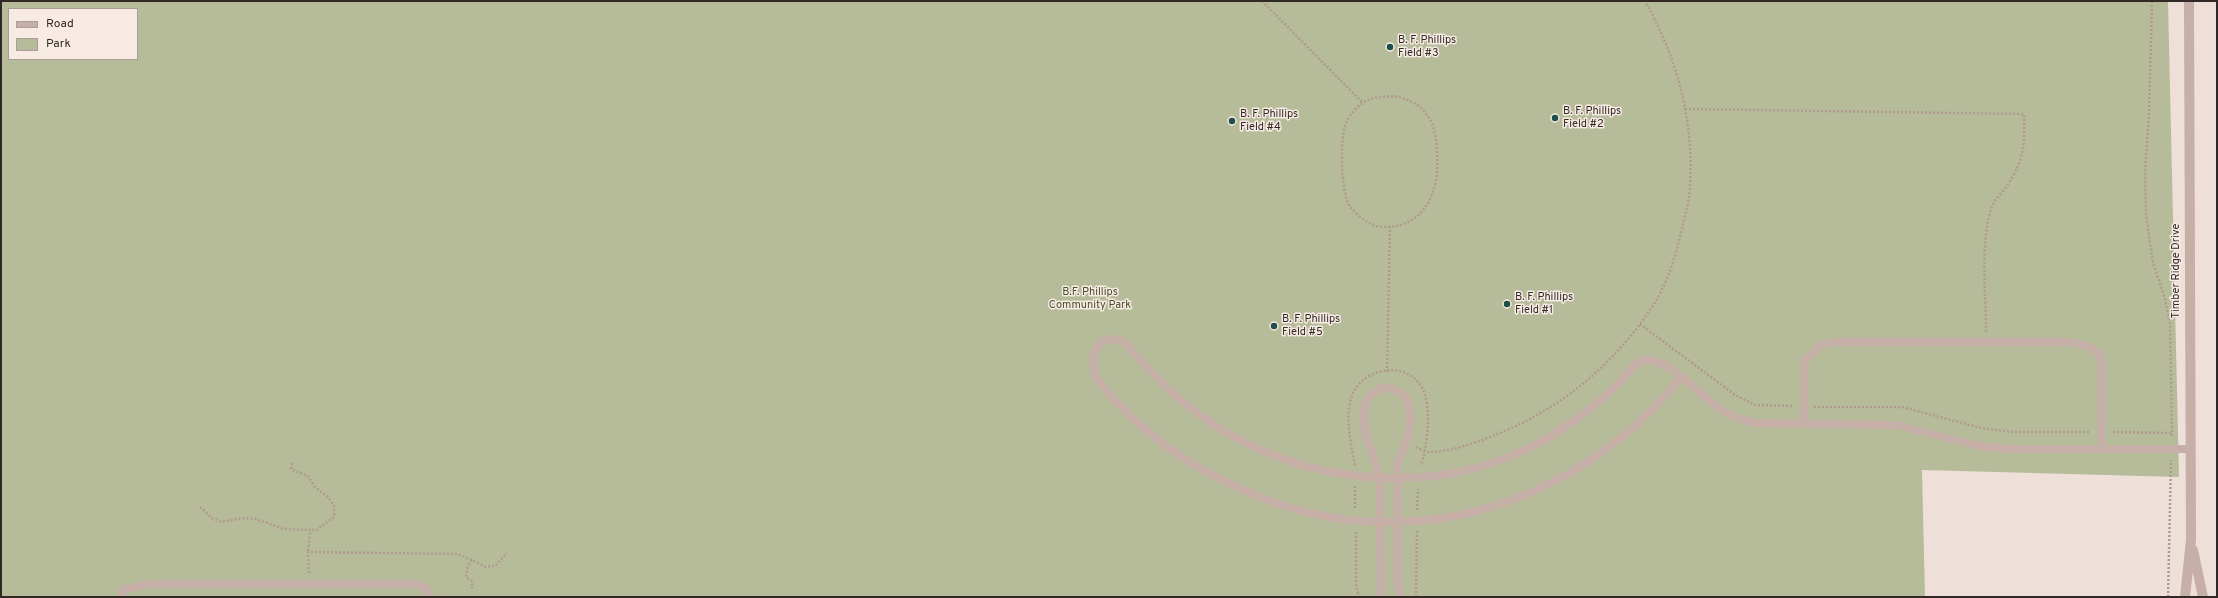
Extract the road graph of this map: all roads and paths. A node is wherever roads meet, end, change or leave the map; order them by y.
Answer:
1 (1262, 1) edge
2 (1645, 1) edge
3 (2152, 1) edge
4 (2189, 1) edge
5 (1363, 103) junction
6 (1685, 109) junction
7 (1390, 226) junction
8 (1640, 324) junction
9 (1986, 342) junction
10 (1680, 377) junction
11 (1387, 387) junction
12 (1805, 407) junction
13 (1804, 424) junction
14 (2102, 432) junction
15 (2172, 433) junction
16 (1405, 444) junction
17 (2102, 449) junction
18 (2172, 449) junction
19 (2189, 449) junction
20 (292, 463) dead end
21 (1380, 478) junction
22 (1398, 478) junction
23 (200, 507) dead end
24 (1380, 522) junction
25 (1397, 522) junction
26 (310, 530) junction
27 (2191, 540) junction
28 (308, 552) junction
29 (507, 553) dead end
30 (472, 560) junction
31 (308, 584) junction
32 (472, 589) dead end
33 (122, 597) edge
34 (430, 597) edge
35 (1381, 597) edge
36 (1400, 597) edge
37 (2168, 597) edge
38 (2185, 597) edge
39 (2203, 597) edge

1 - 5 path
2 - 6 path
3 - 15 path
4 - 19 street, Timber Ridge Drive
5 - 7 path
5 - 7 path
6 - 8 path
6 - 9 path
7 - 11 path
8 - 12 path
8 - 16 path
9 - 12 lane
9 - 14 lane
10 - 13 lane
10 - 22 lane
10 - 25 lane
11 - 16 lane
11 - 21 lane
12 - 13 lane
12 - 14 path
13 - 17 lane
14 - 15 path
14 - 17 lane
15 - 18 path
16 - 22 lane
17 - 18 lane
18 - 19 lane
18 - 37 path
19 - 27 street, Timber Ridge Drive
20 - 26 path
21 - 22 lane
21 - 24 lane
21 - 24 lane
22 - 25 lane
23 - 26 path
24 - 25 lane
24 - 35 lane
25 - 36 lane
26 - 28 path
27 - 38 street, Timber Ridge Drive
27 - 39 street, Timber Ridge Drive
28 - 30 path
28 - 31 path
29 - 30 path
30 - 32 path
31 - 33 lane
31 - 34 lane

